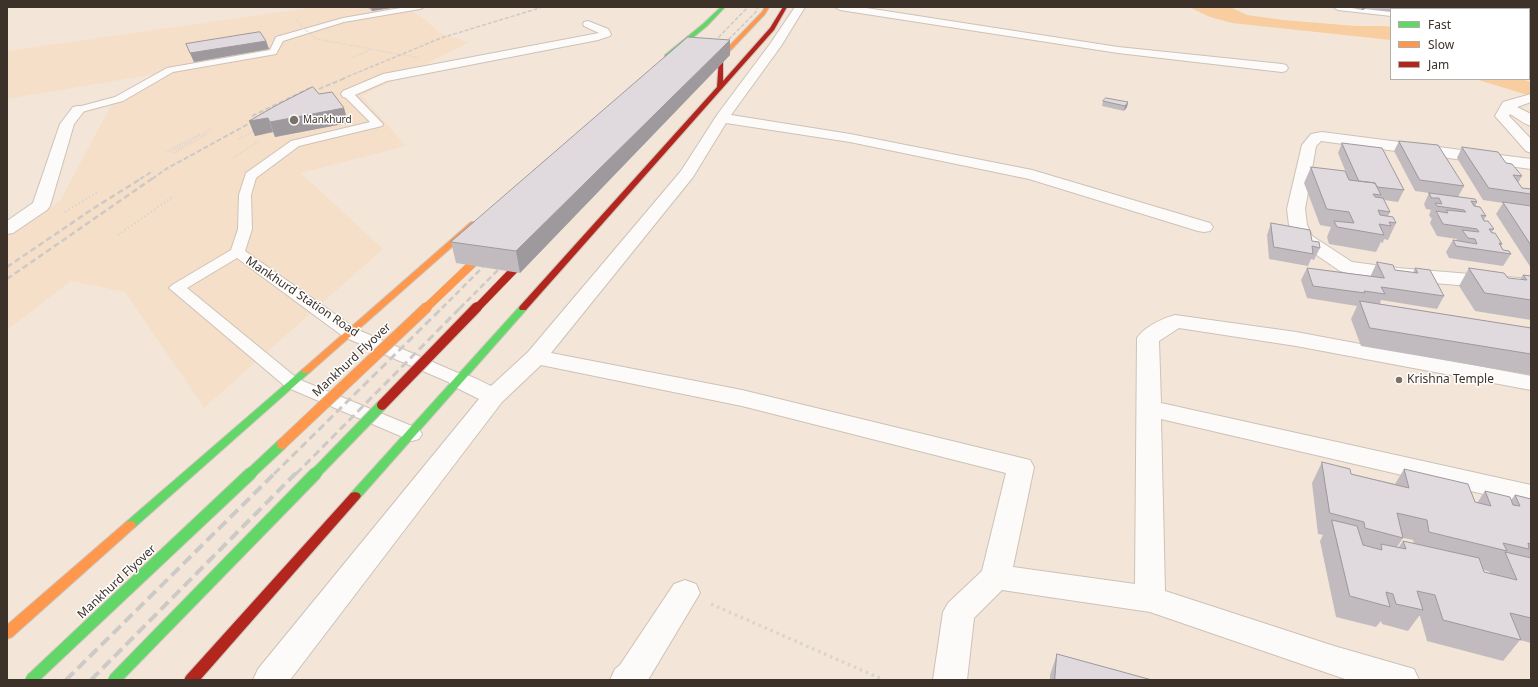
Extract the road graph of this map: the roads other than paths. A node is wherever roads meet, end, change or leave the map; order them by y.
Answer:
1 (420, 7) edge
2 (723, 7) edge
3 (767, 7) edge
4 (785, 7) edge
5 (800, 7) edge
6 (840, 7) edge
7 (1338, 7) edge
8 (1390, 13) edge
9 (588, 24) dead end
10 (721, 59) junction
11 (657, 65) edge
12 (1282, 68) dead end
13 (705, 74) edge
14 (720, 87) junction
15 (348, 94) joint
16 (1531, 98) edge
17 (1507, 107) junction
18 (78, 110) joint
19 (722, 118) junction
20 (1531, 122) edge
21 (1530, 146) edge
22 (1531, 164) edge
23 (480, 219) edge
24 (1204, 226) dead end
25 (7, 229) edge
26 (502, 236) edge
27 (538, 245) edge
28 (237, 252) junction
29 (1531, 285) edge
30 (350, 333) junction
31 (536, 358) junction
32 (459, 380) junction
33 (292, 383) junction
34 (1531, 383) edge
35 (494, 397) junction
36 (1148, 408) junction
37 (412, 434) junction
38 (1531, 495) edge
39 (996, 577) junction
40 (685, 593) road end
41 (1150, 599) junction
42 (7, 633) edge
43 (31, 680) edge
44 (114, 680) edge
45 (192, 680) edge
46 (270, 680) edge
47 (627, 680) edge
48 (950, 680) edge
49 (1402, 680) edge

1 - 18 lane
2 - 11 highway
3 - 10 highway
4 - 14 highway
5 - 19 street
6 - 12 street
7 - 8 street
9 - 15 street
10 - 13 highway
10 - 14 highway
14 - 32 highway
15 - 28 lane
16 - 17 street
17 - 20 street
17 - 21 street
18 - 25 street
19 - 24 street
19 - 31 street
22 - 29 street
23 - 30 highway
26 - 43 highway, Mankhurd Flyover, bridge
27 - 44 highway, bridge
28 - 30 lane, Mankhurd Station Road
28 - 33 lane, Mankhurd Station Road
30 - 32 lane, Mankhurd Station Road
30 - 33 highway
31 - 35 street
31 - 39 street
32 - 35 street
32 - 37 highway
33 - 37 lane
33 - 42 highway
34 - 36 street
35 - 46 street
36 - 38 street
36 - 41 street
37 - 45 highway
39 - 41 street
39 - 48 street
40 - 47 street
41 - 49 street

